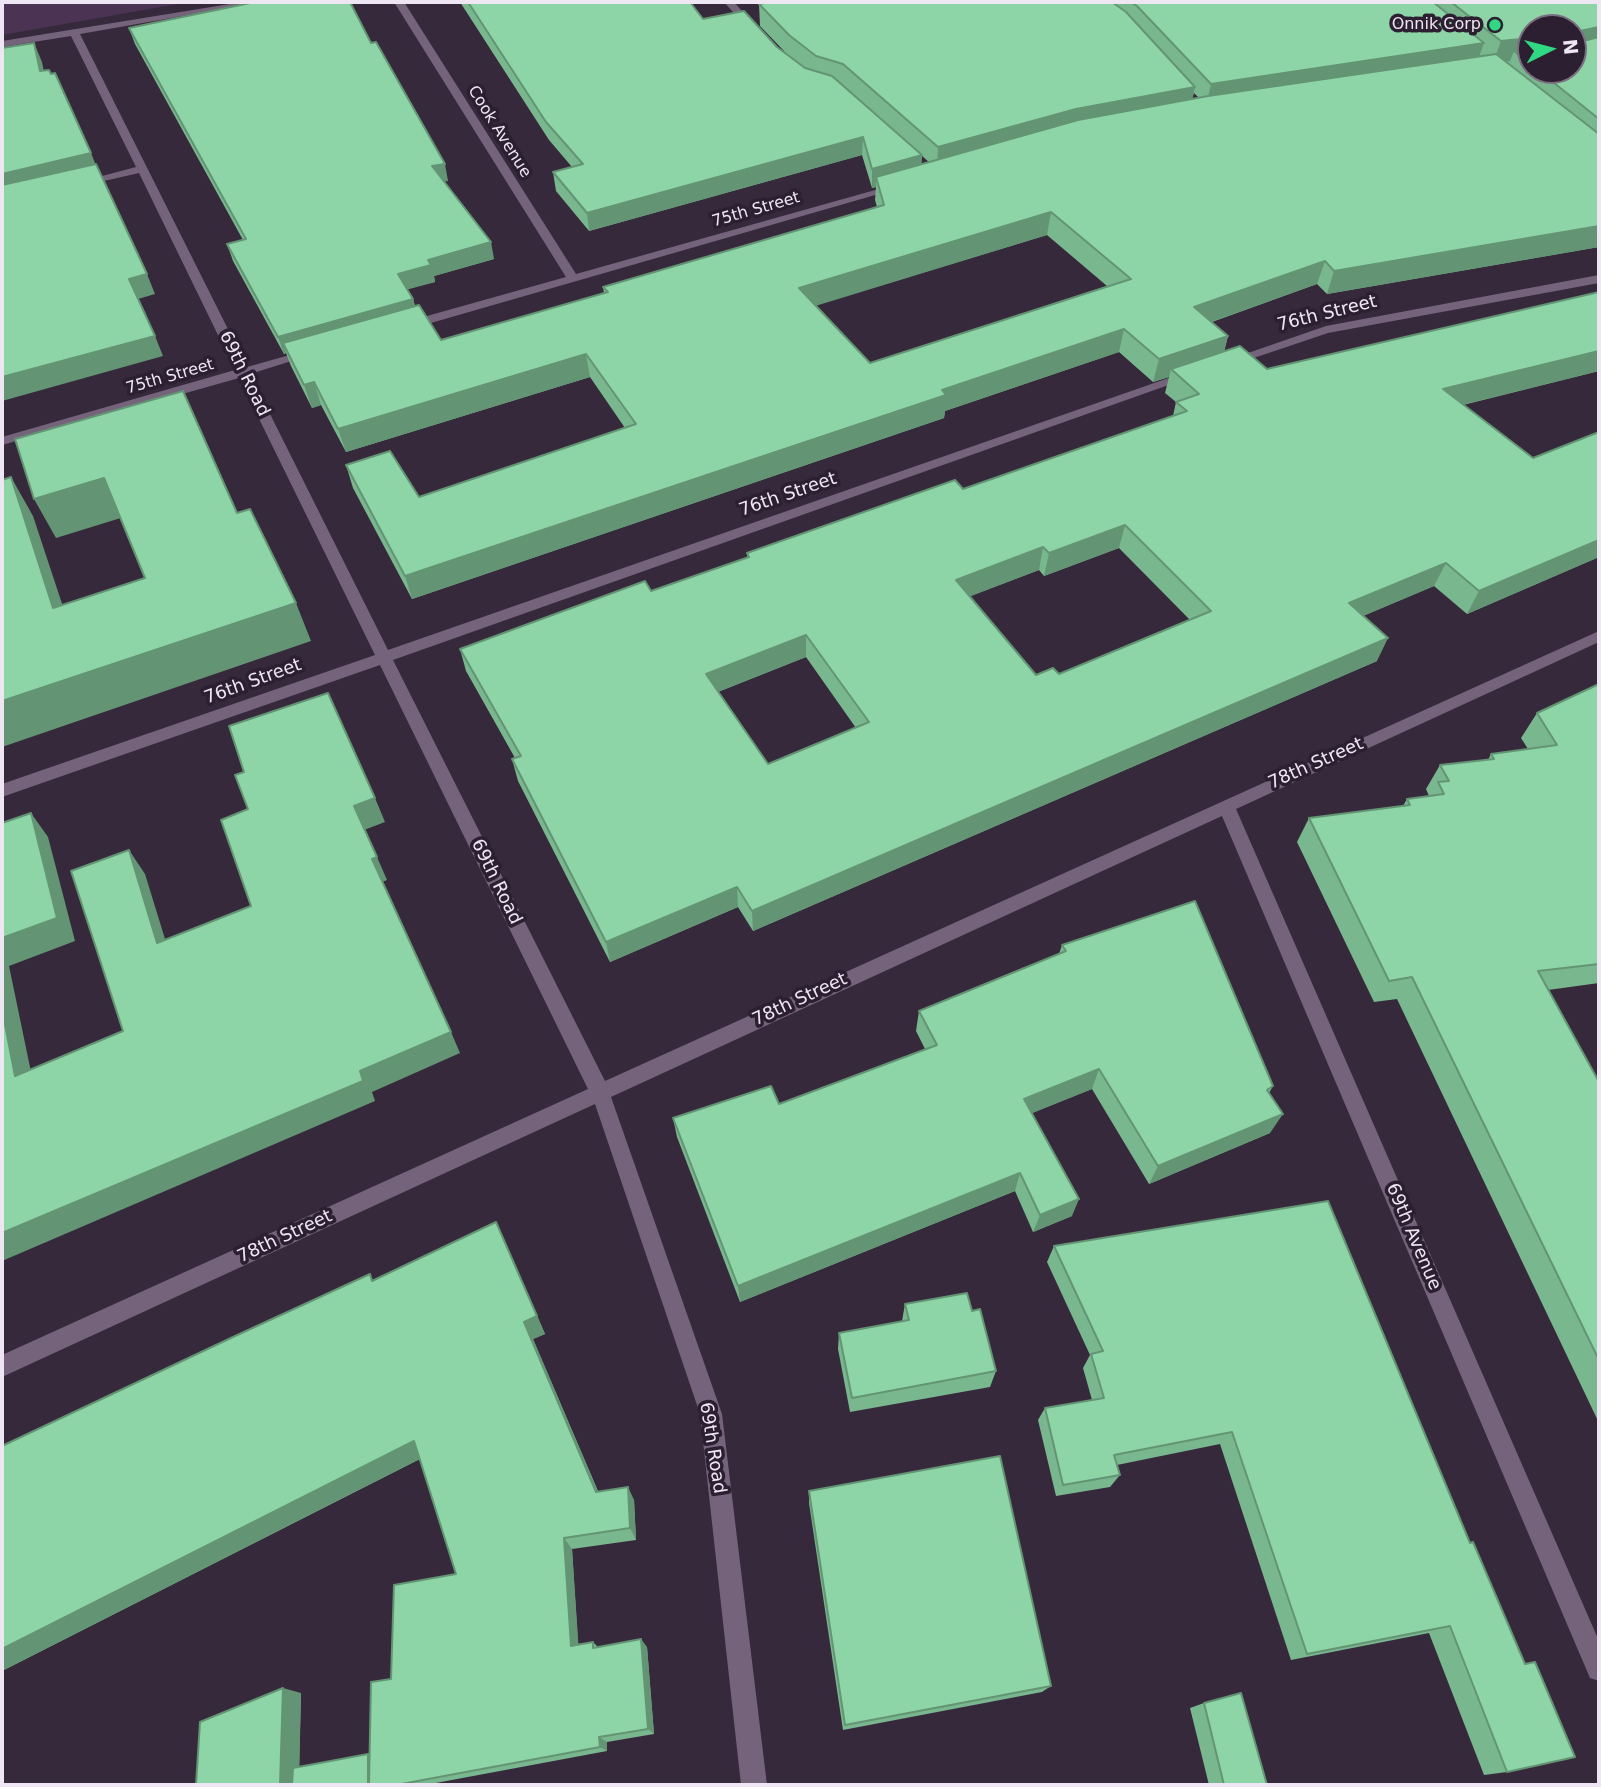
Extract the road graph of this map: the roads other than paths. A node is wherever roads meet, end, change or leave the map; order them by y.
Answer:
1 (258, 2) edge
2 (399, 2) edge
3 (729, 2) edge
4 (74, 32) junction
5 (765, 41) edge
6 (2, 44) edge
7 (143, 169) junction
8 (908, 184) edge
9 (64, 187) edge
10 (573, 278) junction
11 (1599, 279) edge
12 (389, 331) edge
13 (323, 350) edge
14 (244, 373) junction
15 (2, 441) edge
16 (1599, 636) edge
17 (384, 656) junction
18 (2, 791) edge
19 (1226, 805) junction
20 (600, 1092) junction
21 (2, 1366) edge
22 (1599, 1669) edge
23 (754, 1785) edge

1 - 4 street
2 - 10 street, Cook Avenue
3 - 5 street
4 - 6 street
4 - 7 street, 69th Road
7 - 9 street
7 - 14 street, 69th Road
8 - 10 street, 75th Street
10 - 12 street, 75th Street
11 - 17 street, 76th Street
13 - 14 street, 75th Street
14 - 15 street, 75th Street
14 - 17 street, 69th Road
16 - 19 street, 78th Street
17 - 18 street, 76th Street
17 - 20 street, 69th Road
19 - 20 street, 78th Street
19 - 22 street, 69th Avenue
20 - 21 street, 78th Street
20 - 23 street, 69th Road

